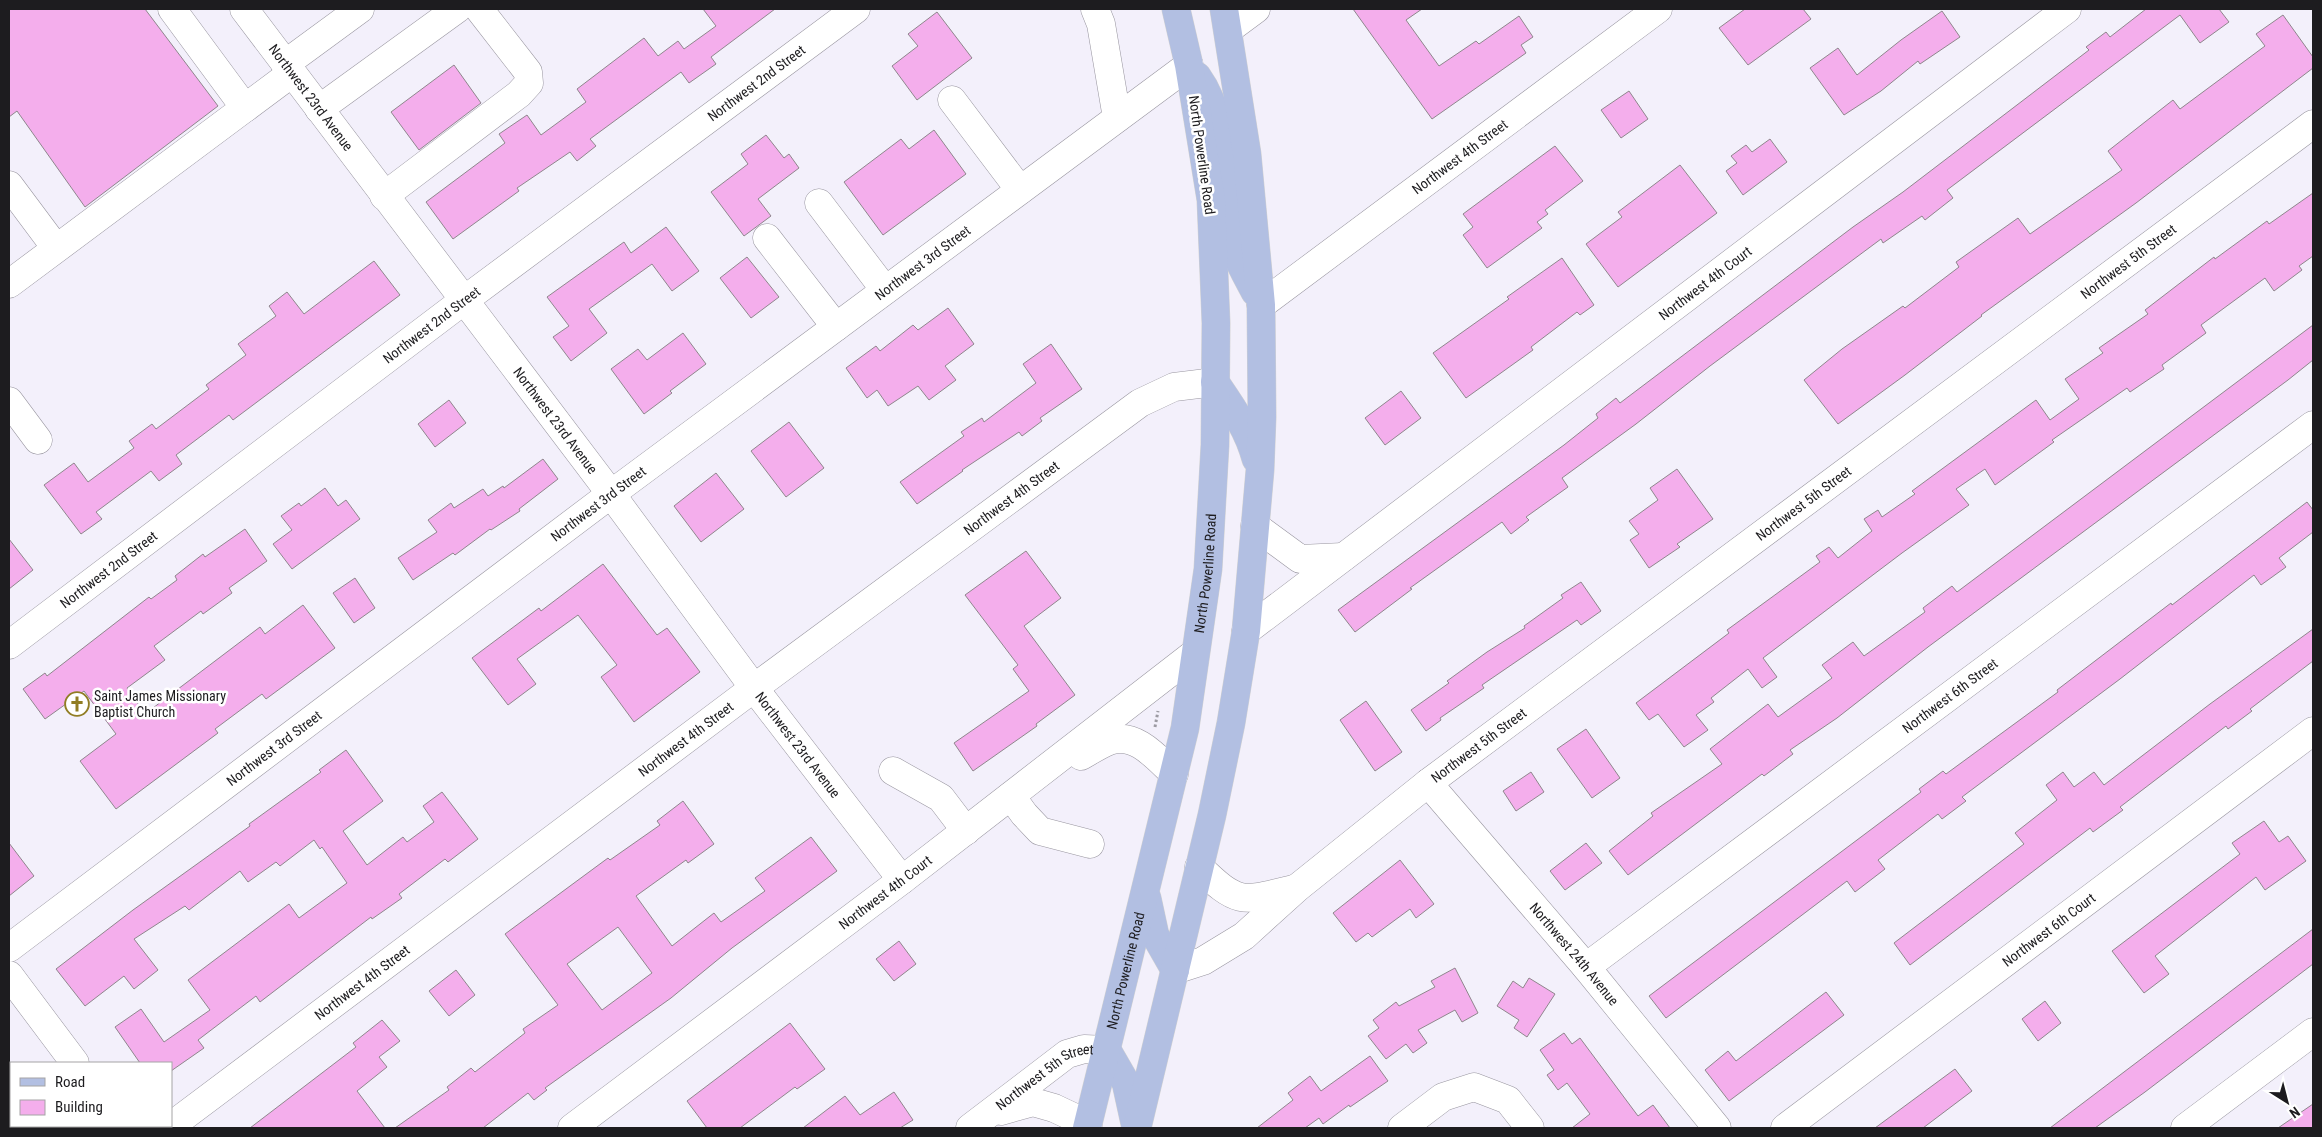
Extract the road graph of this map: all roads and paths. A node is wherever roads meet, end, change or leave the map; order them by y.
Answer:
1 (172, 9) edge
2 (244, 9) edge
3 (457, 9) edge
4 (479, 9) edge
5 (854, 9) edge
6 (1095, 9) edge
7 (1176, 9) edge
8 (1256, 9) edge
9 (1658, 9) edge
10 (2067, 9) edge
11 (345, 13) edge
12 (1226, 19) edge
13 (1189, 65) junction
14 (289, 69) junction
15 (952, 100) dead end
16 (245, 108) junction
17 (319, 109) junction
18 (1117, 118) junction
19 (2313, 124) edge
20 (1020, 190) junction
21 (384, 196) junction
22 (14, 202) edge
23 (819, 203) dead end
24 (767, 238) dead end
25 (56, 248) junction
26 (9, 284) edge
27 (885, 290) junction
28 (463, 301) junction
29 (1261, 305) junction
30 (836, 327) junction
31 (1215, 382) junction
32 (9, 401) edge
33 (2313, 425) edge
34 (38, 440) dead end
35 (1260, 470) junction
36 (611, 494) junction
37 (1255, 526) junction
38 (1342, 557) junction
39 (1246, 631) junction
40 (9, 645) edge
41 (1195, 653) junction
42 (754, 688) junction
43 (2313, 731) edge
44 (1053, 764) junction
45 (893, 771) dead end
46 (1174, 774) junction
47 (1428, 783) junction
48 (1011, 796) junction
49 (966, 831) junction
50 (1090, 844) dead end
51 (1200, 867) junction
52 (902, 880) junction
53 (1297, 888) junction
54 (1146, 891) junction
55 (9, 948) edge
56 (1586, 967) junction
57 (1175, 970) junction
58 (9, 975) edge
59 (2313, 1032) edge
60 (1107, 1050) junction
61 (74, 1062) edge
62 (979, 1122) edge
63 (172, 1125) edge
64 (1087, 1126) edge
65 (572, 1128) edge
66 (1137, 1128) edge
67 (1402, 1128) edge
68 (1530, 1128) edge
69 (1717, 1128) edge
70 (1785, 1128) edge
71 (2185, 1128) edge

1 - 16 street
2 - 14 street, Northwest 23rd Avenue
3 - 17 street
4 - 21 street
5 - 28 street, Northwest 2nd Street
6 - 18 street
7 - 13 main road, North Powerline Road
8 - 12 street
9 - 29 street, Northwest 4th Street
10 - 38 street, Northwest 4th Court
11 - 14 street
12 - 29 main road
13 - 18 street, Northwest 3rd Street
13 - 29 main road
13 - 31 main road, North Powerline Road
14 - 16 street
14 - 17 street, Northwest 23rd Avenue
15 - 20 street
16 - 25 street
17 - 21 street, Northwest 23rd Avenue
18 - 20 street, Northwest 3rd Street
19 - 47 street, Northwest 5th Street
20 - 27 street, Northwest 3rd Street
21 - 28 street, Northwest 23rd Avenue
22 - 25 street
23 - 27 street
24 - 30 street
25 - 26 street
27 - 30 street, Northwest 3rd Street
28 - 36 street, Northwest 23rd Avenue
28 - 40 street, Northwest 2nd Street
29 - 35 main road
30 - 36 street, Northwest 3rd Street
31 - 35 main road
31 - 41 main road, North Powerline Road
31 - 42 street, Northwest 4th Street
32 - 34 street
33 - 56 street, Northwest 6th Street
35 - 37 main road
36 - 42 street, Northwest 23rd Avenue
36 - 55 street, Northwest 3rd Street
37 - 38 street
37 - 39 main road
38 - 39 street, Northwest 4th Court
39 - 51 main road
41 - 44 street, Northwest 4th Court
41 - 46 main road, North Powerline Road
42 - 52 street, Northwest 23rd Avenue
42 - 63 street, Northwest 4th Street
43 - 70 street, Northwest 6th Court
44 - 46 street
44 - 48 street, Northwest 4th Court
45 - 49 street
46 - 54 main road, North Powerline Road
47 - 53 street, Northwest 5th Street
47 - 56 street, Northwest 24th Avenue
48 - 49 street, Northwest 4th Court
48 - 50 street
49 - 52 street, Northwest 4th Court
51 - 53 street, Northwest 5th Street
51 - 57 main road
52 - 65 street, Northwest 4th Court
53 - 57 street, Northwest 5th Street
54 - 57 main road
54 - 60 main road, North Powerline Road
56 - 69 street, Northwest 24th Avenue
57 - 66 main road
58 - 61 street
59 - 71 street
60 - 62 street, Northwest 5th Street
60 - 64 main road, North Powerline Road
60 - 66 main road
62 - 64 street, Northwest 5th Street
67 - 68 street

